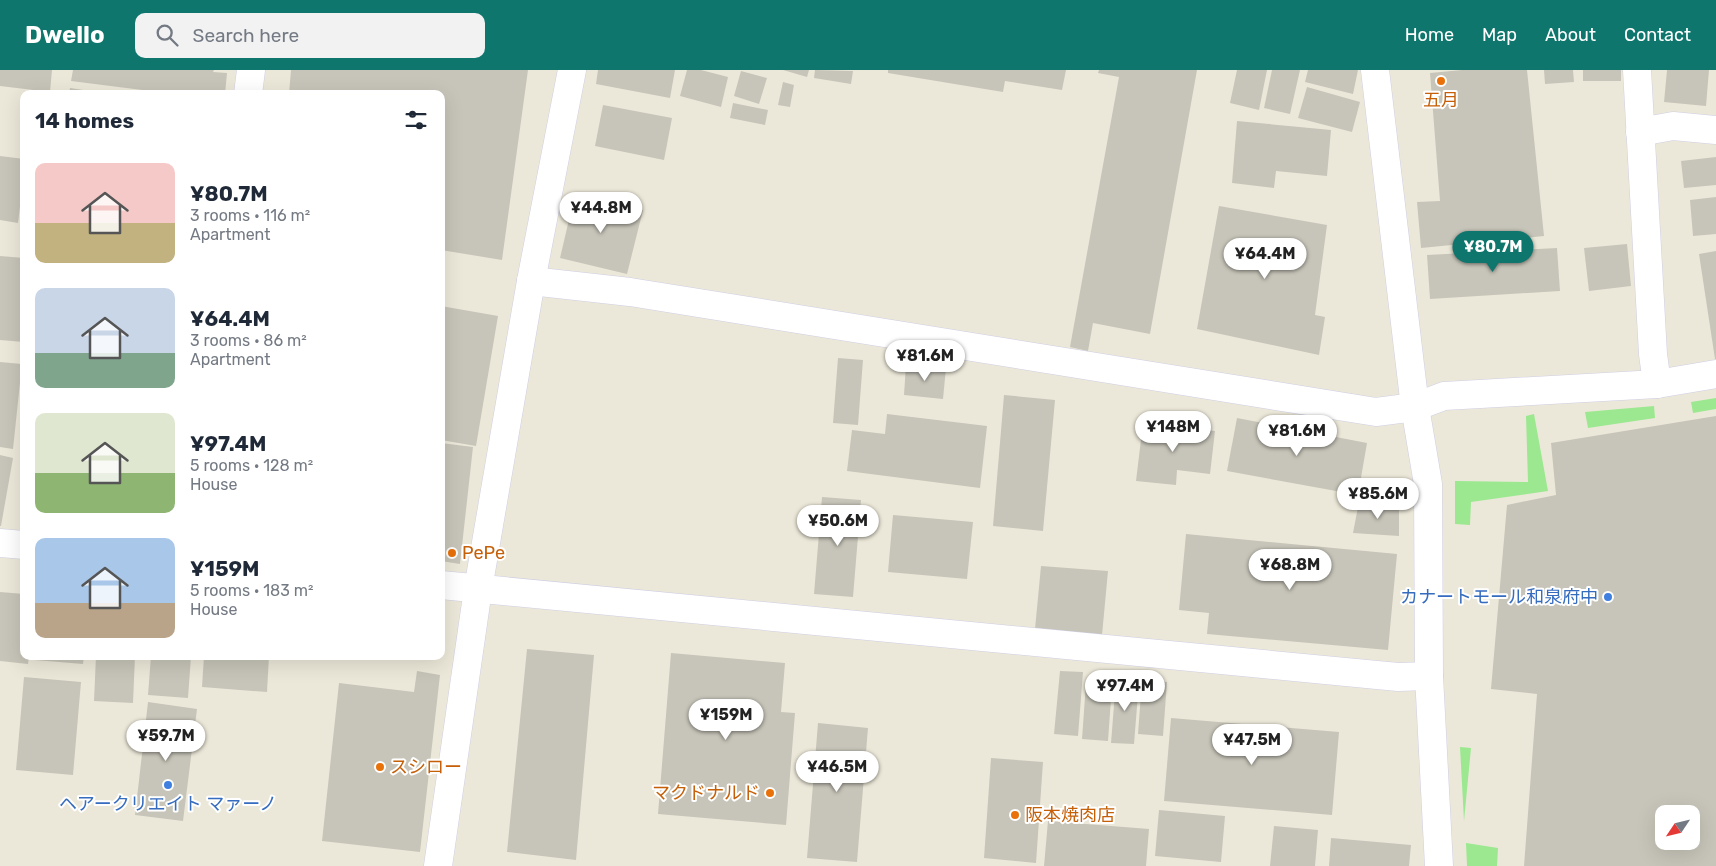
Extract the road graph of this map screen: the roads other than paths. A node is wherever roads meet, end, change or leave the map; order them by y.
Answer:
1 (250, 70) edge
2 (572, 70) edge
3 (1374, 70) edge
4 (1636, 70) edge
5 (248, 90) edge
6 (1716, 130) edge
7 (1640, 132) junction
8 (531, 281) junction
9 (1716, 374) edge
10 (1657, 384) junction
11 (1415, 407) junction
12 (0, 543) edge
13 (20, 545) edge
14 (445, 585) edge
15 (478, 589) junction
16 (1429, 676) junction
17 (438, 866) edge
18 (1439, 866) edge

1 - 5 street
2 - 8 street
3 - 11 street
4 - 7 street
6 - 7 street
7 - 10 street
8 - 11 street
8 - 15 street
9 - 10 street
10 - 11 street
11 - 16 street
12 - 13 street
14 - 15 street
15 - 16 street
15 - 17 street
16 - 18 street

